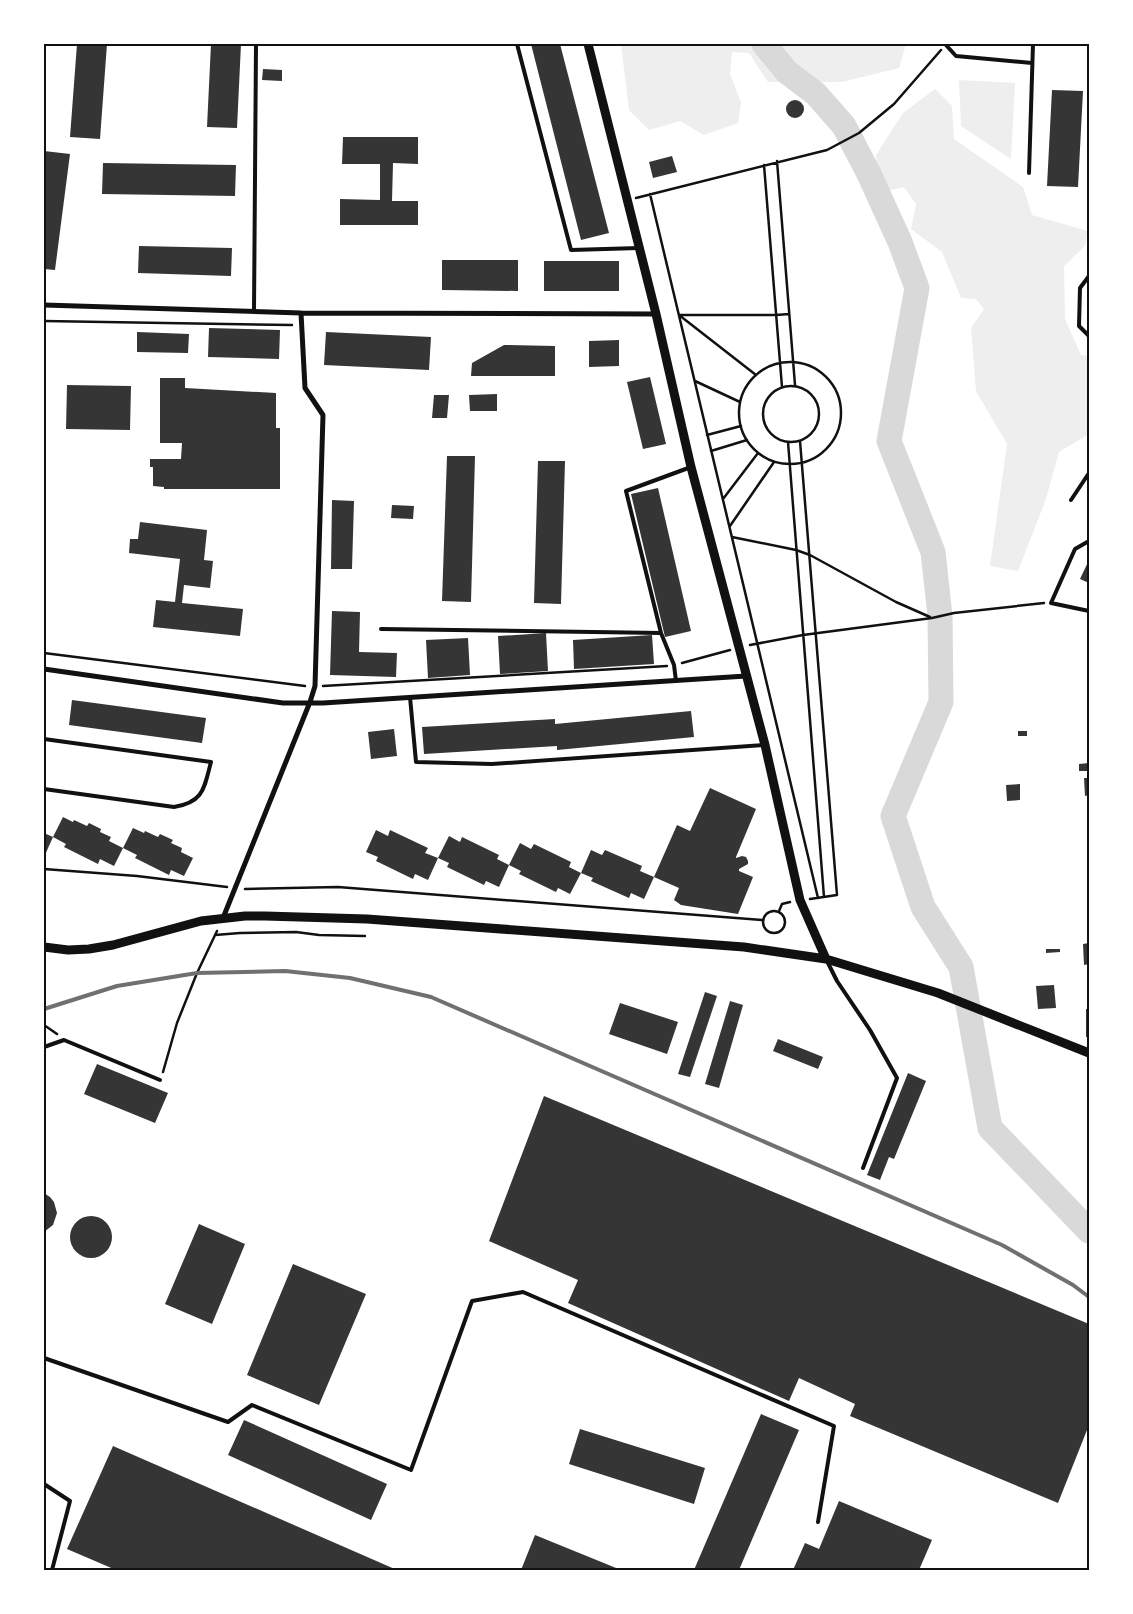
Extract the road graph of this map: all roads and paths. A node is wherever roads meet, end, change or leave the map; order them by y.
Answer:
1 (44, 44) edge
2 (256, 44) edge
3 (517, 44) edge
4 (588, 44) edge
5 (945, 44) edge
6 (1033, 44) edge
7 (44, 48) edge
8 (1032, 63) junction
9 (777, 161) junction
10 (764, 165) junction
11 (1029, 173) dead end
12 (650, 194) junction
13 (627, 200) junction
14 (639, 248) junction
15 (1089, 276) edge
16 (44, 304) edge
17 (254, 312) junction
18 (301, 313) junction
19 (656, 314) junction
20 (789, 314) junction
21 (679, 315) junction
22 (776, 315) junction
23 (44, 321) edge
24 (302, 326) junction
25 (1089, 336) edge
26 (780, 362) junction
27 (793, 363) junction
28 (756, 375) junction
29 (695, 381) junction
30 (795, 386) junction
31 (782, 387) junction
32 (740, 402) junction
33 (741, 426) junction
34 (707, 435) junction
35 (747, 440) junction
36 (800, 441) junction
37 (788, 442) junction
38 (711, 451) junction
39 (758, 452) junction
40 (774, 462) junction
41 (802, 463) junction
42 (789, 464) junction
43 (691, 467) junction
44 (1089, 473) edge
45 (723, 499) junction
46 (1071, 500) dead end
47 (729, 527) junction
48 (732, 537) junction
49 (1089, 541) edge
50 (796, 550) junction
51 (810, 555) junction
52 (1051, 603) junction
53 (1089, 611) edge
54 (932, 618) junction
55 (380, 629) dead end
56 (661, 632) junction
57 (816, 633) junction
58 (803, 635) junction
59 (758, 643) junction
60 (739, 648) junction
61 (44, 652) edge
62 (674, 665) junction
63 (44, 669) edge
64 (746, 676) junction
65 (676, 681) junction
66 (315, 686) junction
67 (410, 697) junction
68 (310, 702) junction
69 (44, 739) edge
70 (765, 745) junction
71 (44, 789) edge
72 (44, 869) edge
73 (236, 888) junction
74 (837, 895) dead end
75 (824, 897) dead end
76 (818, 898) dead end
77 (223, 918) junction
78 (762, 920) junction
79 (215, 935) junction
80 (365, 936) dead end
81 (44, 947) edge
82 (826, 959) junction
83 (44, 1024) edge
84 (64, 1040) junction
85 (44, 1047) edge
86 (1089, 1053) edge
87 (160, 1080) joint
88 (863, 1168) dead end
89 (44, 1358) edge
90 (44, 1484) edge
91 (818, 1522) dead end
92 (52, 1570) edge

1 - 7 path
2 - 17 lane
3 - 14 lane
4 - 13 street
5 - 8 lane
5 - 9 path
6 - 8 lane
8 - 11 lane
9 - 10 path
9 - 20 path
10 - 12 path
10 - 22 path
12 - 13 path
12 - 21 path
13 - 14 street
14 - 19 street
15 - 25 lane
16 - 17 street
17 - 18 street
18 - 19 street
18 - 24 street
19 - 43 street
20 - 22 path
20 - 27 path
21 - 22 path
21 - 28 path
21 - 29 path
22 - 26 path
23 - 24 path
24 - 66 street
26 - 27 path
26 - 28 path
26 - 31 path
27 - 30 path
27 - 41 path
28 - 32 path
29 - 32 path
29 - 34 path
30 - 31 path
30 - 36 path
31 - 37 path
32 - 33 path
33 - 34 path
33 - 35 path
34 - 38 path
35 - 38 path
35 - 39 path
36 - 37 path
36 - 41 path
37 - 42 path
38 - 45 path
39 - 40 path
39 - 45 path
40 - 42 path
40 - 47 path
41 - 42 path
41 - 51 path
42 - 50 path
43 - 56 lane
43 - 60 street
44 - 46 lane
45 - 47 path
47 - 48 path
48 - 50 path
48 - 59 path
49 - 52 lane
50 - 51 path
50 - 58 path
51 - 54 path
51 - 57 path
52 - 53 lane
52 - 54 path
54 - 57 path
55 - 56 lane
56 - 62 lane
57 - 58 path
57 - 74 path
58 - 59 path
58 - 75 path
59 - 60 path
59 - 76 path
60 - 62 path
60 - 64 street
61 - 66 path
62 - 65 lane
62 - 66 path
63 - 68 street
64 - 65 street
64 - 70 street
65 - 67 street
66 - 68 street
67 - 68 street
67 - 70 lane
68 - 73 street
69 - 71 lane
70 - 82 street
72 - 73 path
73 - 77 street
73 - 78 path
77 - 79 path
77 - 81 street
77 - 82 street
78 - 78 path
79 - 80 path
79 - 87 path
82 - 86 street
82 - 88 lane
83 - 84 path
84 - 85 lane
84 - 87 lane
89 - 91 lane
90 - 92 lane

